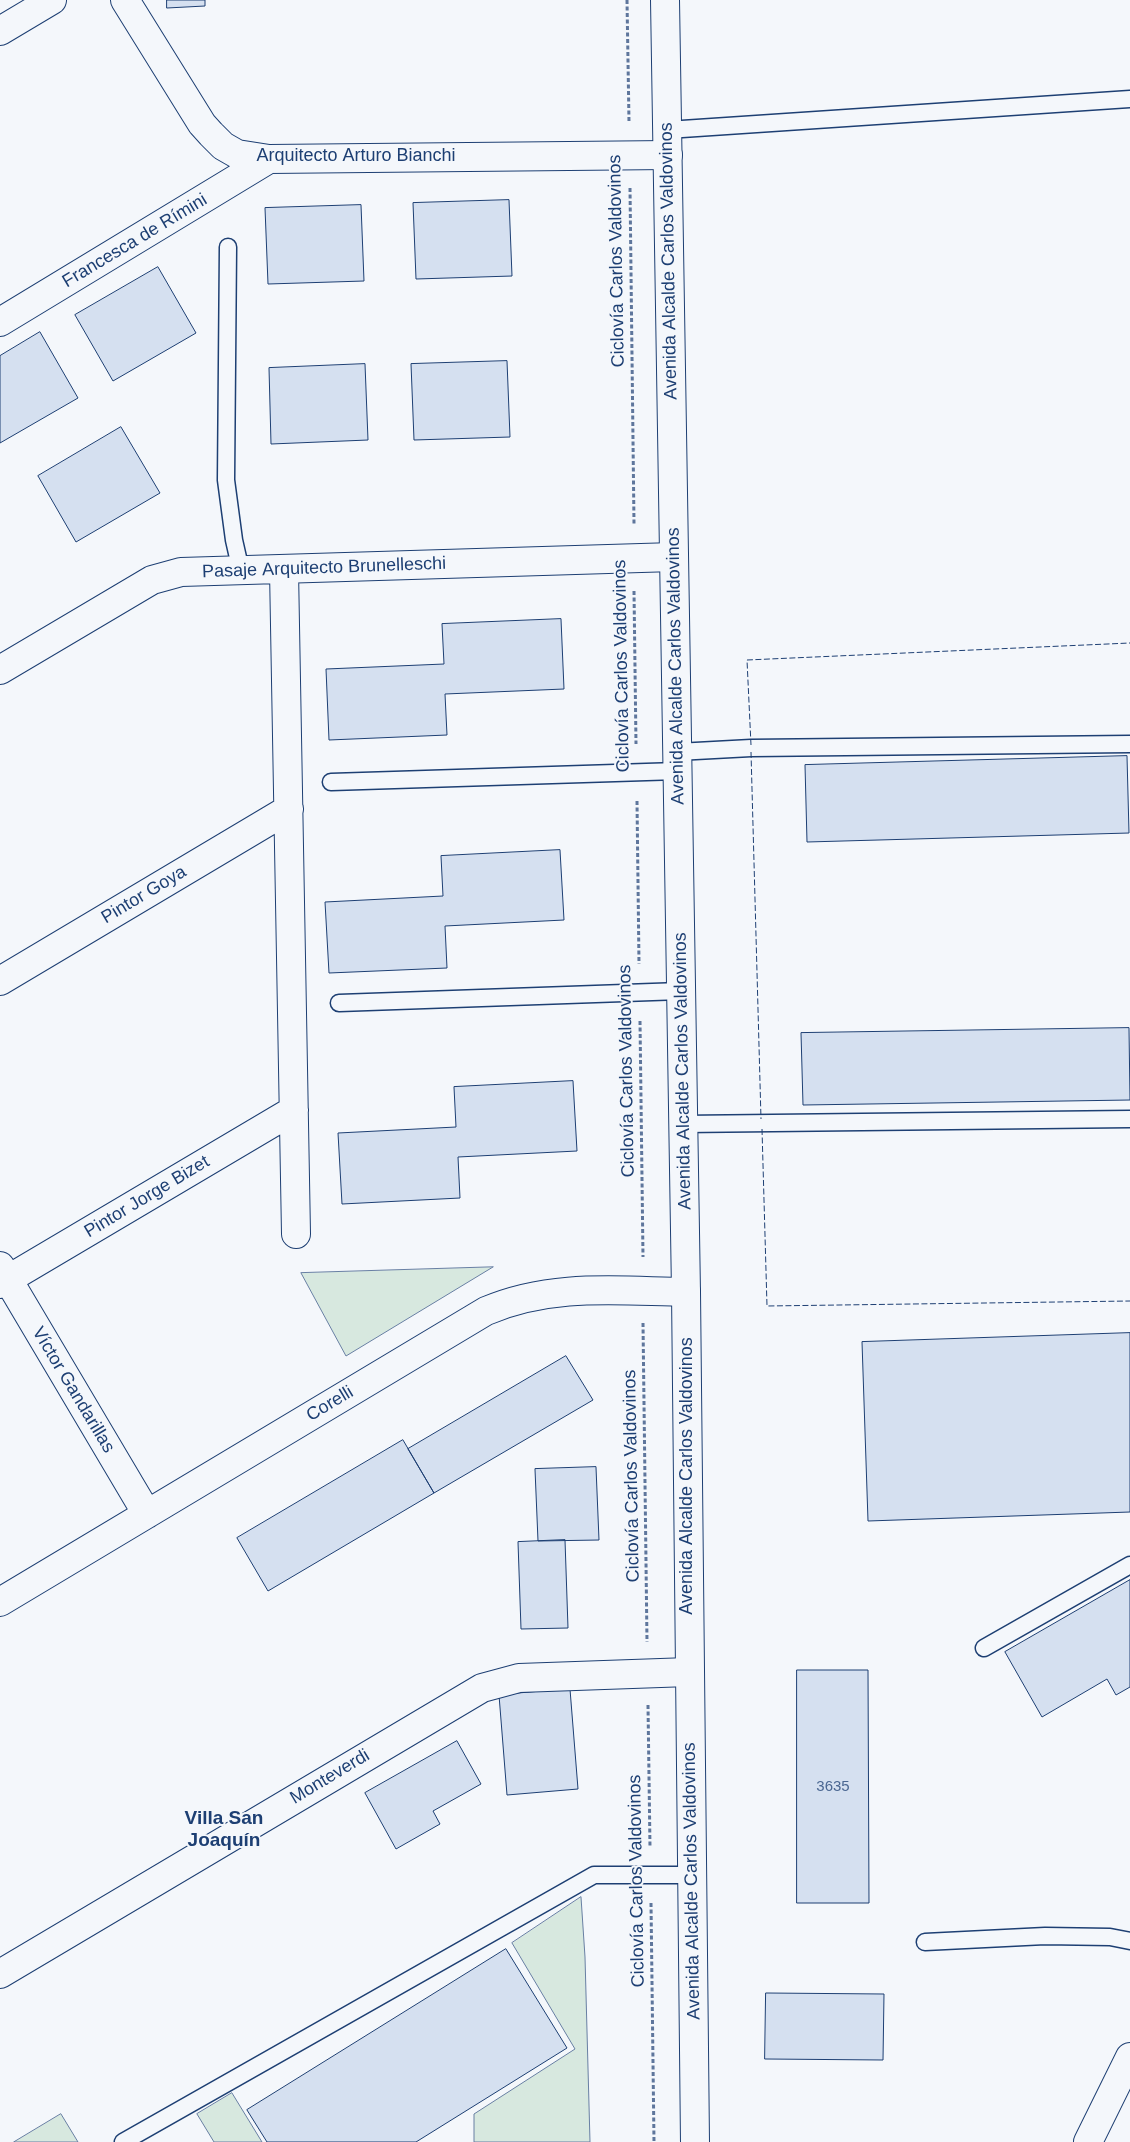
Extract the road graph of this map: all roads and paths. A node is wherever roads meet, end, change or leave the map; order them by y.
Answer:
1 (52, 0) edge
2 (124, 0) edge
3 (627, 0) edge
4 (665, 0) edge
5 (0, 31) edge
6 (1130, 99) edge
7 (668, 142) junction
8 (629, 155) junction
9 (269, 159) junction
10 (228, 247) dead end
11 (0, 322) edge
12 (674, 557) junction
13 (634, 559) junction
14 (284, 570) junction
15 (241, 571) junction
16 (0, 670) edge
17 (1130, 744) edge
18 (678, 761) junction
19 (637, 774) junction
20 (331, 782) dead end
21 (289, 809) junction
22 (0, 981) edge
23 (681, 991) junction
24 (639, 994) junction
25 (340, 1003) dead end
26 (294, 1110) junction
27 (1130, 1119) edge
28 (684, 1124) junction
29 (296, 1234) dead end
30 (3, 1277) edge
31 (643, 1292) junction
32 (686, 1292) junction
33 (147, 1514) junction
34 (1130, 1565) edge
35 (0, 1602) edge
36 (984, 1648) dead end
37 (689, 1672) junction
38 (648, 1675) junction
39 (692, 1875) junction
40 (650, 1876) junction
41 (1130, 1941) edge
42 (925, 1942) dead end
43 (0, 1974) edge
44 (1130, 2057) edge
45 (123, 2142) edge
46 (654, 2142) edge
47 (695, 2142) edge
48 (1088, 2142) edge

1 - 5 street
2 - 9 street, Arquitecto Arturo Bianchi
3 - 8 path, Ciclovía Carlos Valdovinos
4 - 7 street, Avenida Alcalde Carlos Valdovinos
6 - 7 lane
7 - 8 street, Arquitecto Arturo Bianchi
7 - 12 street, Avenida Alcalde Carlos Valdovinos
8 - 9 street, Arquitecto Arturo Bianchi
8 - 13 path, Ciclovía Carlos Valdovinos
9 - 11 street, Francesca de Rímini
10 - 15 lane
12 - 13 street, Pasaje Arquitecto Brunelleschi
12 - 18 street, Avenida Alcalde Carlos Valdovinos
13 - 14 street, Pasaje Arquitecto Brunelleschi
13 - 19 path, Ciclovía Carlos Valdovinos
14 - 15 street, Pasaje Arquitecto Brunelleschi
14 - 21 street
15 - 16 street, Pasaje Arquitecto Brunelleschi
17 - 18 lane
18 - 19 lane
18 - 23 street, Avenida Alcalde Carlos Valdovinos
19 - 20 lane
19 - 24 path, Ciclovía Carlos Valdovinos
21 - 22 street, Pintor Goya
21 - 26 street
23 - 24 lane
23 - 28 street, Avenida Alcalde Carlos Valdovinos
24 - 25 lane
24 - 31 path, Ciclovía Carlos Valdovinos
26 - 29 street
26 - 30 street, Pintor Jorge Bizet
27 - 28 lane
28 - 32 street, Avenida Alcalde Carlos Valdovinos
30 - 33 street, Víctor Gandarillas
31 - 32 street, Corelli
31 - 33 street, Corelli
31 - 38 path, Ciclovía Carlos Valdovinos
32 - 37 street, Avenida Alcalde Carlos Valdovinos
33 - 35 street, Corelli
34 - 36 lane
37 - 38 street, Monteverdi
37 - 39 street, Avenida Alcalde Carlos Valdovinos
38 - 40 path, Ciclovía Carlos Valdovinos
38 - 43 street, Monteverdi
39 - 40 lane
39 - 47 street, Avenida Alcalde Carlos Valdovinos
40 - 45 lane
40 - 46 path, Ciclovía Carlos Valdovinos
41 - 42 lane
44 - 48 street

